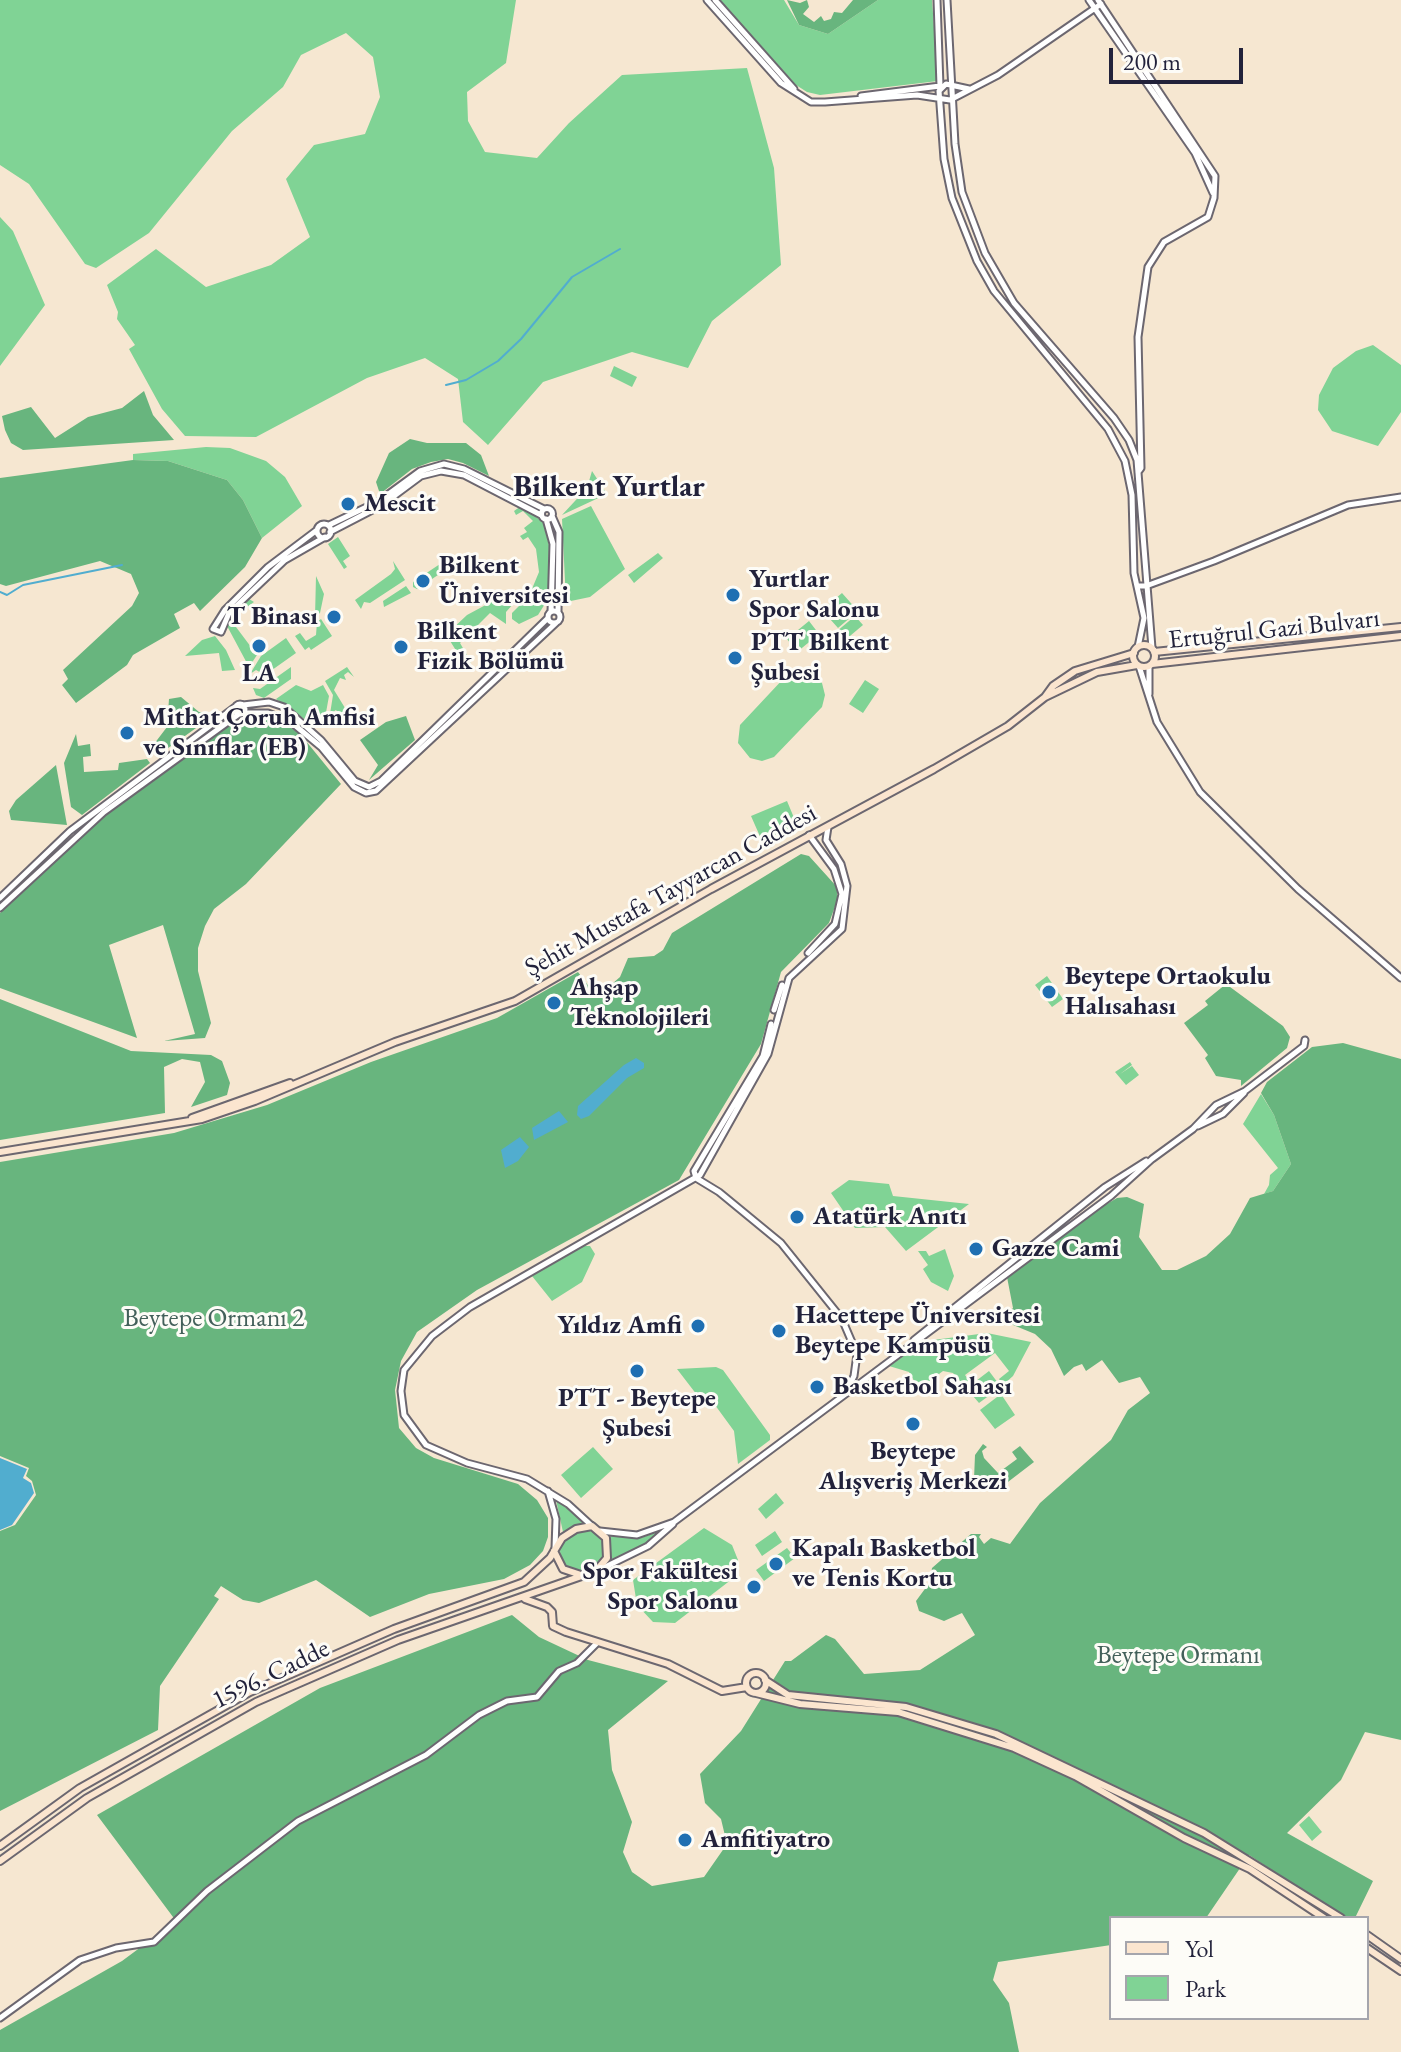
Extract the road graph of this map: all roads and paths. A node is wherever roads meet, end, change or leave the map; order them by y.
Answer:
1 (707, 0) edge
2 (715, 0) edge
3 (937, 0) edge
4 (947, 0) edge
5 (1089, 0) edge
6 (1098, 4) edge
7 (940, 86) junction
8 (951, 86) junction
9 (969, 89) junction
10 (952, 99) junction
11 (940, 100) junction
12 (1138, 472) junction
13 (1129, 474) junction
14 (1401, 497) edge
15 (544, 514) junction
16 (552, 516) junction
17 (317, 530) junction
18 (328, 532) junction
19 (1137, 586) junction
20 (1146, 586) junction
21 (552, 614) junction
22 (216, 621) junction
23 (556, 623) junction
24 (224, 624) junction
25 (1401, 627) edge
26 (1401, 636) edge
27 (1136, 650) junction
28 (1153, 650) junction
29 (1151, 665) junction
30 (1138, 666) junction
31 (1045, 697) junction
32 (1150, 703) junction
33 (243, 705) junction
34 (235, 707) junction
35 (241, 713) junction
36 (189, 743) junction
37 (157, 766) junction
38 (829, 825) junction
39 (72, 830) junction
40 (812, 834) junction
41 (78, 837) junction
42 (826, 840) junction
43 (0, 898) edge
44 (0, 908) edge
45 (1401, 978) edge
46 (1305, 1040) dead end
47 (1245, 1091) junction
48 (1223, 1104) junction
49 (1215, 1106) junction
50 (1226, 1111) junction
51 (1220, 1115) junction
52 (1193, 1129) junction
53 (0, 1152) edge
54 (1152, 1159) junction
55 (696, 1178) junction
56 (1107, 1185) junction
57 (1099, 1192) junction
58 (1112, 1195) junction
59 (1105, 1201) junction
60 (910, 1344) junction
61 (856, 1365) junction
62 (872, 1372) junction
63 (844, 1392) junction
64 (547, 1490) junction
65 (674, 1522) junction
66 (592, 1526) junction
67 (600, 1531) junction
68 (554, 1551) junction
69 (596, 1571) junction
70 (585, 1576) junction
71 (520, 1599) junction
72 (596, 1644) junction
73 (765, 1680) junction
74 (747, 1687) junction
75 (756, 1693) junction
76 (1190, 1826) junction
77 (1184, 1838) junction
78 (0, 1846) edge
79 (0, 1861) edge
80 (1321, 1916) edge
81 (1338, 1916) edge
82 (1369, 1936) edge
83 (1369, 1949) edge
84 (1401, 1959) edge
85 (1401, 1971) edge
86 (0, 2018) edge

1 - 11 street
2 - 7 street
3 - 7 street
4 - 8 street
5 - 6 street
6 - 9 street
6 - 12 street
7 - 8 street
7 - 11 street
8 - 9 street
8 - 10 street
9 - 10 street
10 - 11 street
10 - 12 street
11 - 13 street
12 - 13 street
12 - 20 street
13 - 19 street
14 - 20 street
15 - 16 street
15 - 16 street
15 - 18 street
15 - 21 street
16 - 21 street
17 - 18 street
17 - 18 street
17 - 22 street
18 - 24 street
19 - 20 street
19 - 27 street
20 - 28 street
21 - 23 street
21 - 23 street
21 - 33 street
22 - 24 street
22 - 24 street
23 - 35 street
25 - 28 main road, Ertuğrul Gazi Bulvarı
26 - 29 main road, Ertuğrul Gazi Bulvarı
27 - 28 main road, Ertuğrul Gazi Bulvarı
27 - 30 main road
27 - 31 main road, Şehit Mustafa Tayyarcan Caddesi
28 - 29 main road
29 - 30 main road, Ertuğrul Gazi Bulvarı
29 - 32 street
30 - 31 main road, Şehit Mustafa Tayyarcan Caddesi
30 - 32 street
31 - 38 main road, Şehit Mustafa Tayyarcan Caddesi
32 - 45 street
33 - 34 street
33 - 35 street
34 - 35 street
34 - 36 street
35 - 36 street
36 - 37 street
37 - 39 street
37 - 41 street
38 - 40 main road, Şehit Mustafa Tayyarcan Caddesi
38 - 42 street
39 - 41 street
39 - 43 street
40 - 42 street
40 - 53 main road, Şehit Mustafa Tayyarcan Caddesi
40 - 55 street
41 - 44 street
42 - 55 street
46 - 47 street
47 - 48 street
47 - 50 street
48 - 49 street
48 - 50 street
49 - 51 street
49 - 52 street
50 - 51 street
51 - 52 street
52 - 54 street
54 - 56 street, 1596. Cadde
54 - 58 street, 1596. Cadde
55 - 61 street
55 - 64 street
56 - 57 street, 1596. Cadde
56 - 58 street
57 - 59 street
57 - 60 street, 1596. Cadde
58 - 59 street, 1596. Cadde
59 - 60 street, 1596. Cadde
60 - 62 street, 1596. Cadde
61 - 62 street
61 - 63 street
62 - 63 street, 1596. Cadde
63 - 65 street, 1596. Cadde
64 - 66 street
64 - 68 street
65 - 67 street, 1596. Cadde
65 - 69 street, 1596. Cadde
66 - 67 main road, 1596. Cadde
66 - 68 main road, 1596. Cadde
67 - 69 main road
68 - 70 main road
68 - 78 main road, 1596. Cadde
69 - 70 main road, 1596. Cadde
70 - 71 main road, 1596. Cadde
71 - 72 main road
71 - 79 main road, 1596. Cadde
72 - 74 main road
72 - 86 street
73 - 74 main road
73 - 75 main road
73 - 76 main road
74 - 75 main road
75 - 77 main road
76 - 77 main road
76 - 81 main road
77 - 80 main road
82 - 84 main road
83 - 85 main road

